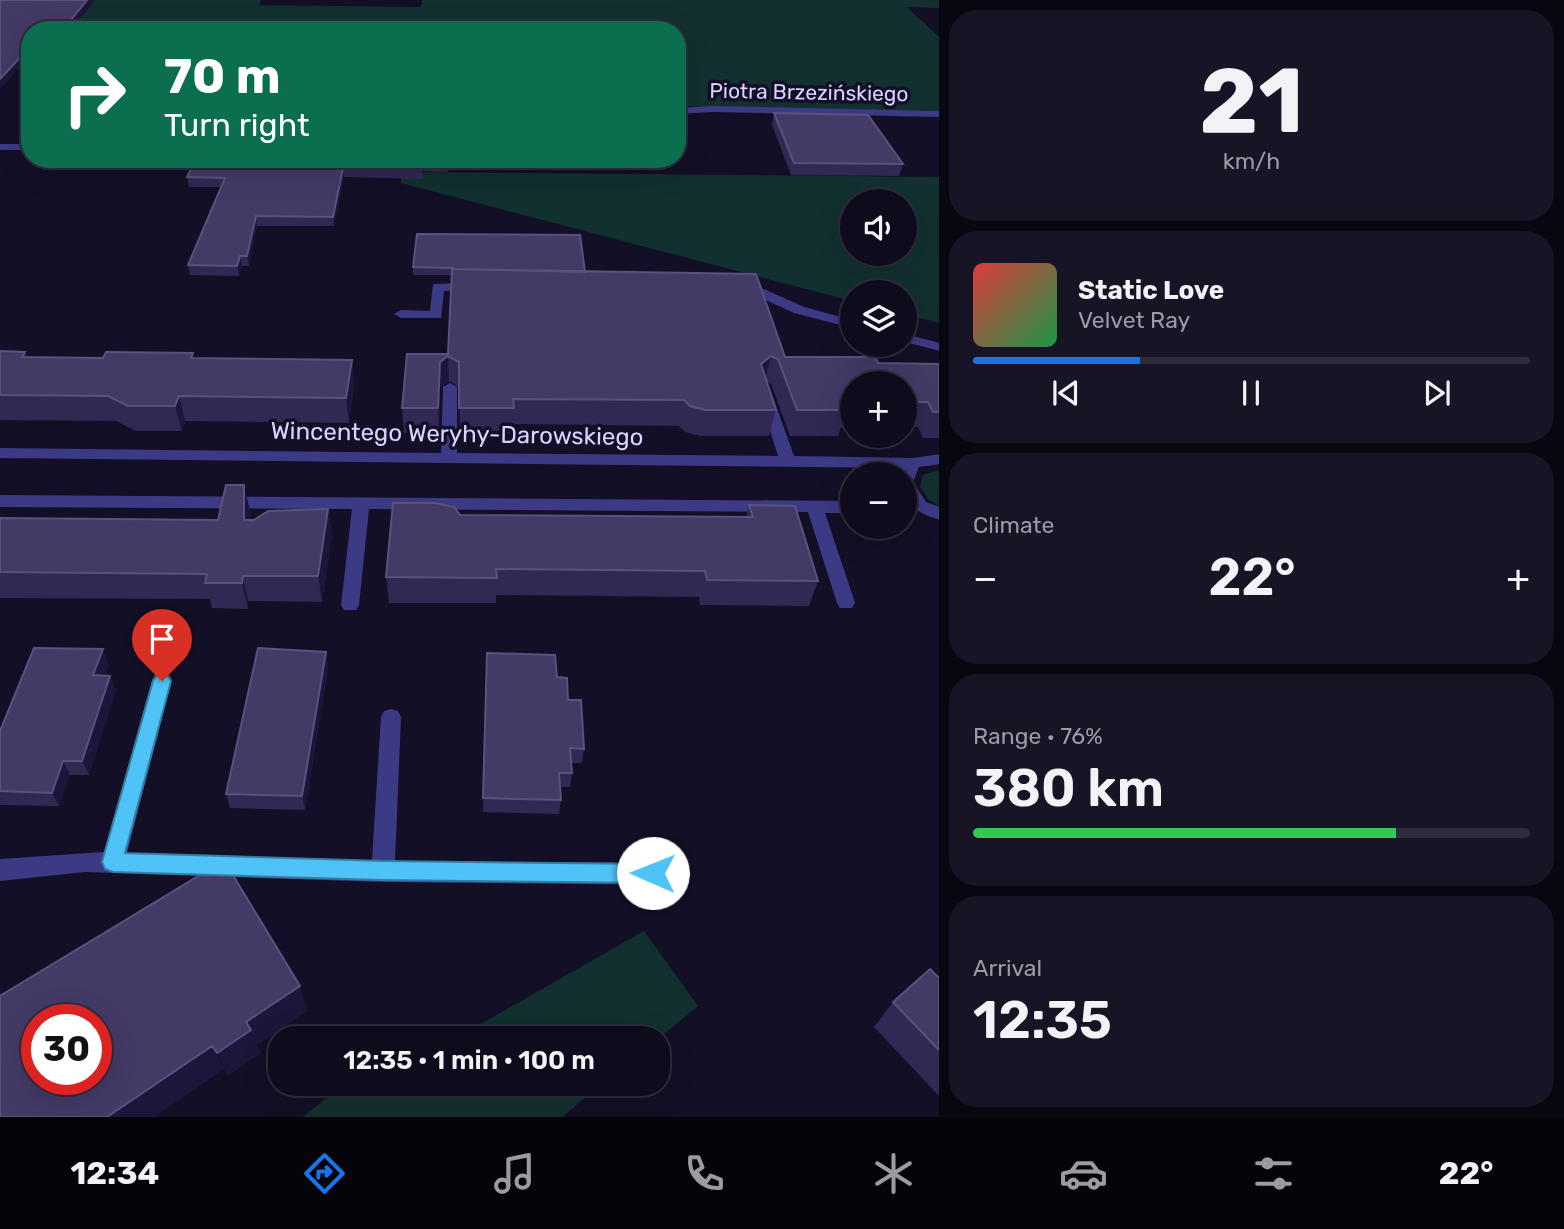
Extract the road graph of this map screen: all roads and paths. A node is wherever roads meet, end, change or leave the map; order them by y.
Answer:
1 (686, 110) edge
2 (939, 114) edge
3 (0, 147) edge
4 (21, 147) edge
5 (492, 288) edge
6 (720, 291) edge
7 (401, 314) dead end
8 (840, 321) edge
9 (917, 341) edge
10 (939, 347) edge
11 (450, 387) edge
12 (764, 388) edge
13 (0, 453) edge
14 (449, 458) junction
15 (939, 459) edge
16 (788, 462) junction
17 (840, 462) edge
18 (917, 462) edge
19 (0, 501) edge
20 (361, 504) junction
21 (840, 507) edge
22 (917, 507) edge
23 (815, 508) junction
24 (939, 514) edge
25 (846, 603) dead end
26 (350, 605) dead end
27 (162, 681) dead end
28 (391, 717) dead end
29 (113, 862) junction
30 (0, 870) edge
31 (383, 871) junction
32 (680, 874) dead end

1 - 2 street, Piotra Brzezińskiego
3 - 4 street
5 - 7 street
6 - 8 street
9 - 10 street
11 - 14 street
12 - 16 street
13 - 14 street, Wincentego Weryhy-Darowskiego
14 - 16 street, Wincentego Weryhy-Darowskiego
15 - 18 street, Wincentego Weryhy-Darowskiego
16 - 17 street, Wincentego Weryhy-Darowskiego
19 - 20 street
20 - 23 street
20 - 26 street
21 - 23 street
22 - 24 street
23 - 25 street
27 - 29 street
28 - 31 street
29 - 30 street
29 - 31 street
31 - 32 street

